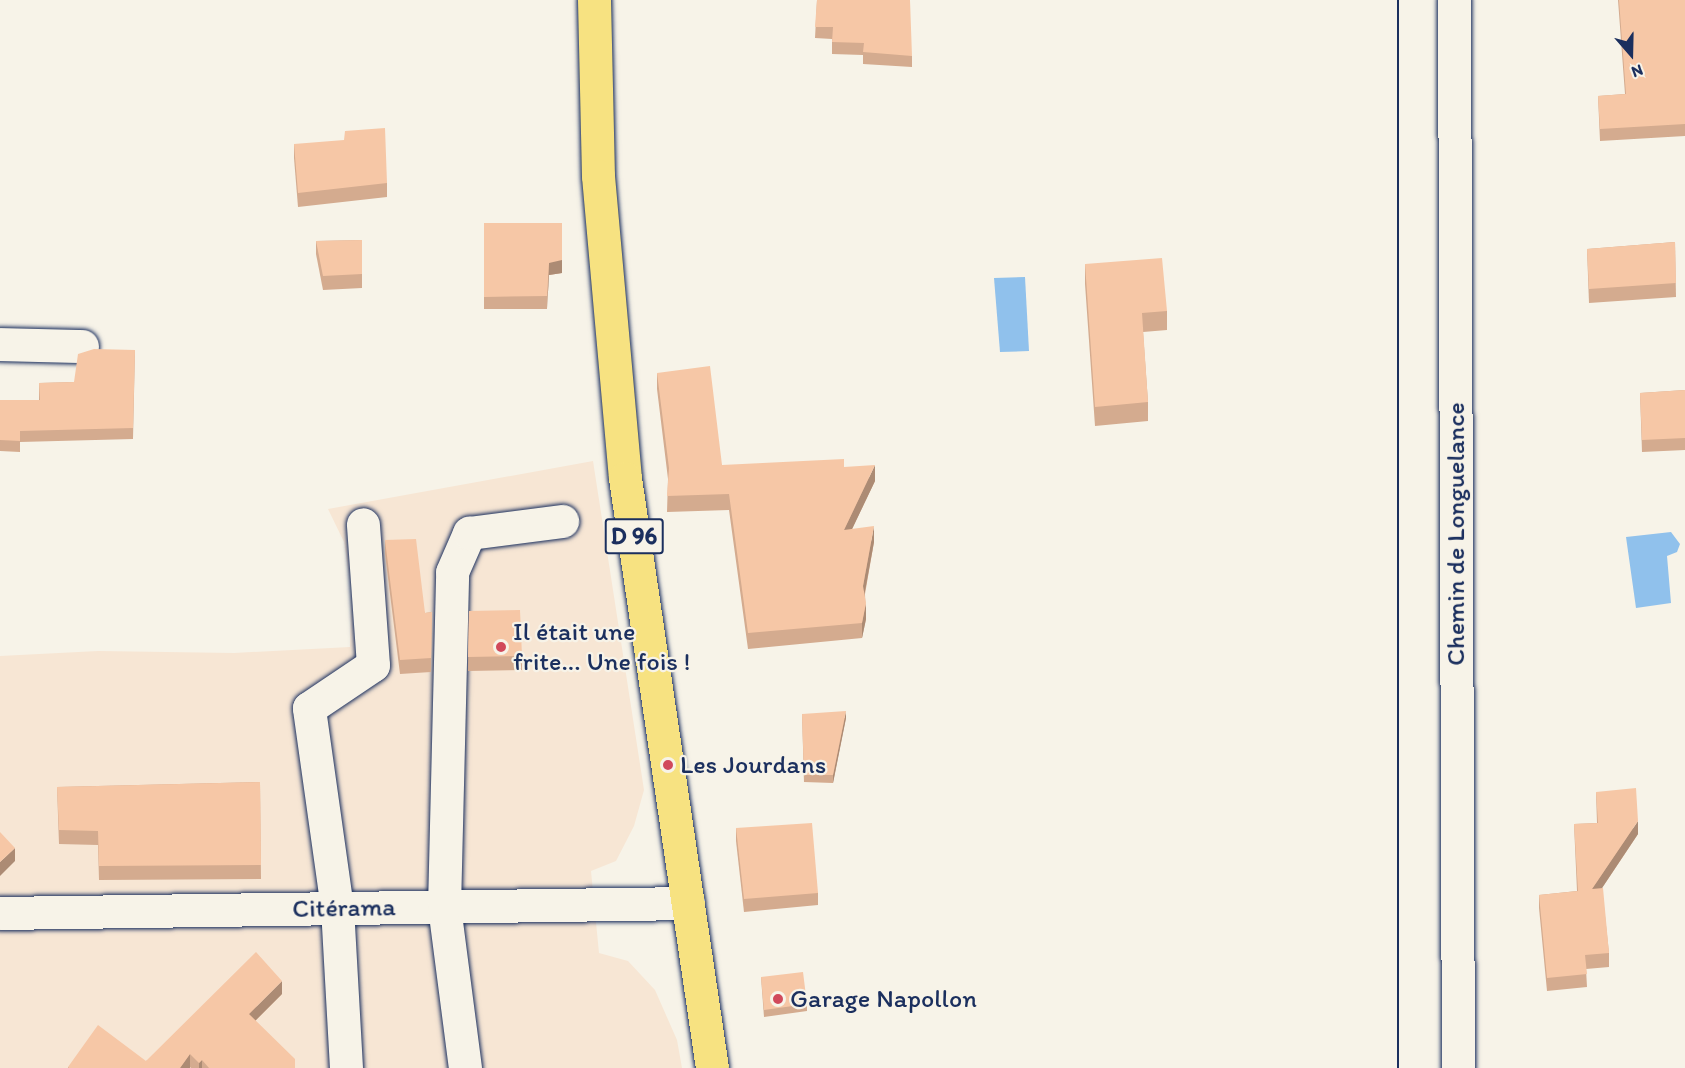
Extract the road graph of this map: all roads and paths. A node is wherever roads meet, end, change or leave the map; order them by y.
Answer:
1 (594, 0) edge
2 (1454, 0) edge
3 (0, 344) edge
4 (82, 346) dead end
5 (562, 521) dead end
6 (363, 524) dead end
7 (688, 903) junction
8 (444, 907) junction
9 (337, 908) junction
10 (0, 913) edge
11 (346, 1068) edge
12 (465, 1068) edge
13 (712, 1068) edge
14 (1458, 1068) edge

1 - 7 main road, D 96
2 - 14 street, Chemin de Longuelance
3 - 4 street
5 - 8 street
6 - 9 street
7 - 8 street, Citérama
7 - 13 main road, D 96
8 - 9 street, Citérama
8 - 12 street
9 - 10 street, Citérama
9 - 11 street

